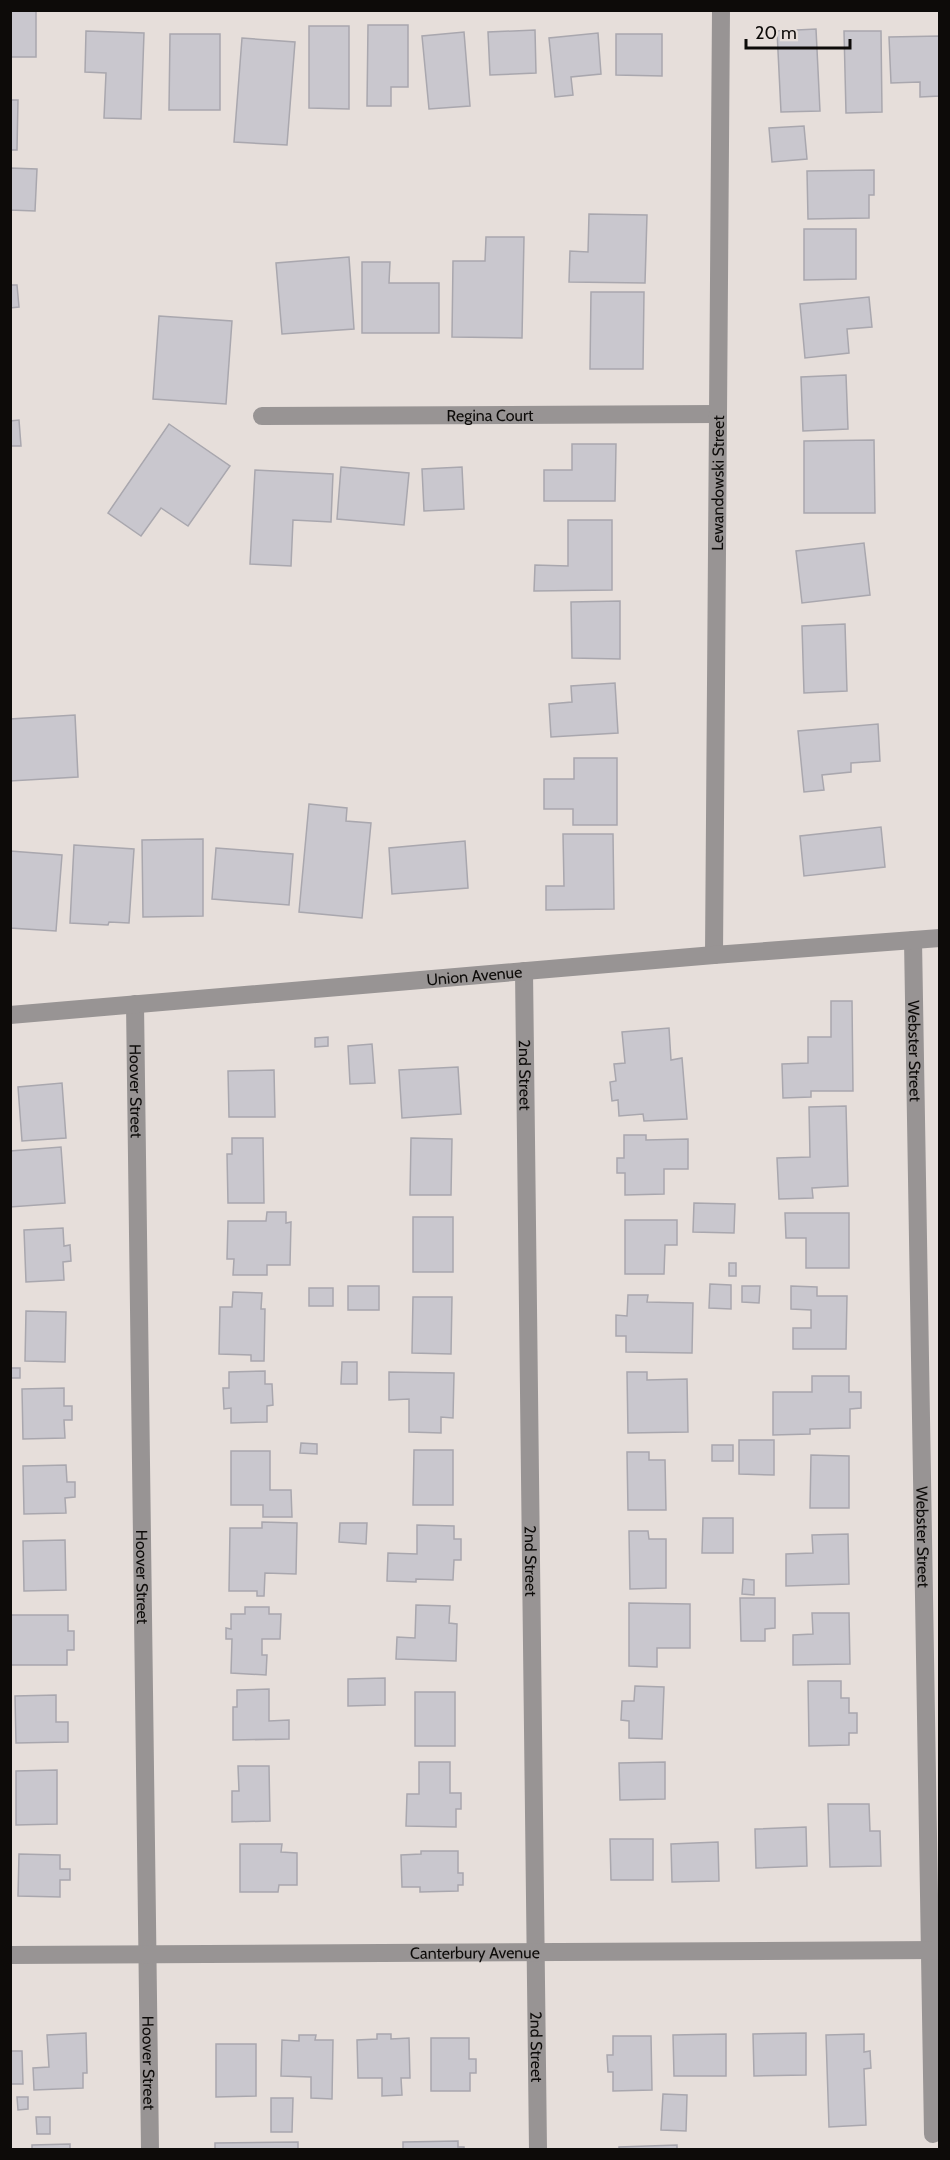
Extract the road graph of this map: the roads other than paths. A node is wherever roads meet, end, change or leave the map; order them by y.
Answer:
1 (721, 10) edge
2 (718, 414) junction
3 (262, 416) dead end
4 (939, 938) edge
5 (913, 939) junction
6 (714, 955) junction
7 (524, 971) junction
8 (135, 1004) junction
9 (10, 1015) edge
10 (934, 1950) edge
11 (536, 1952) junction
12 (147, 1954) junction
13 (10, 1955) edge
14 (933, 2134) dead end
15 (150, 2150) edge
16 (538, 2150) edge

1 - 2 street, Lewandowski Street
2 - 3 street, Regina Court
2 - 6 street, Lewandowski Street
4 - 5 street, Union Avenue
5 - 6 street, Union Avenue
5 - 10 street, Webster Street
6 - 7 street, Union Avenue
7 - 8 street, Union Avenue
7 - 11 street, 2nd Street
8 - 9 street, Union Avenue
8 - 12 street, Hoover Street
10 - 11 street, Canterbury Avenue
10 - 14 street, Webster Street
11 - 12 street, Canterbury Avenue
11 - 16 street, 2nd Street
12 - 13 street, Canterbury Avenue
12 - 15 street, Hoover Street

